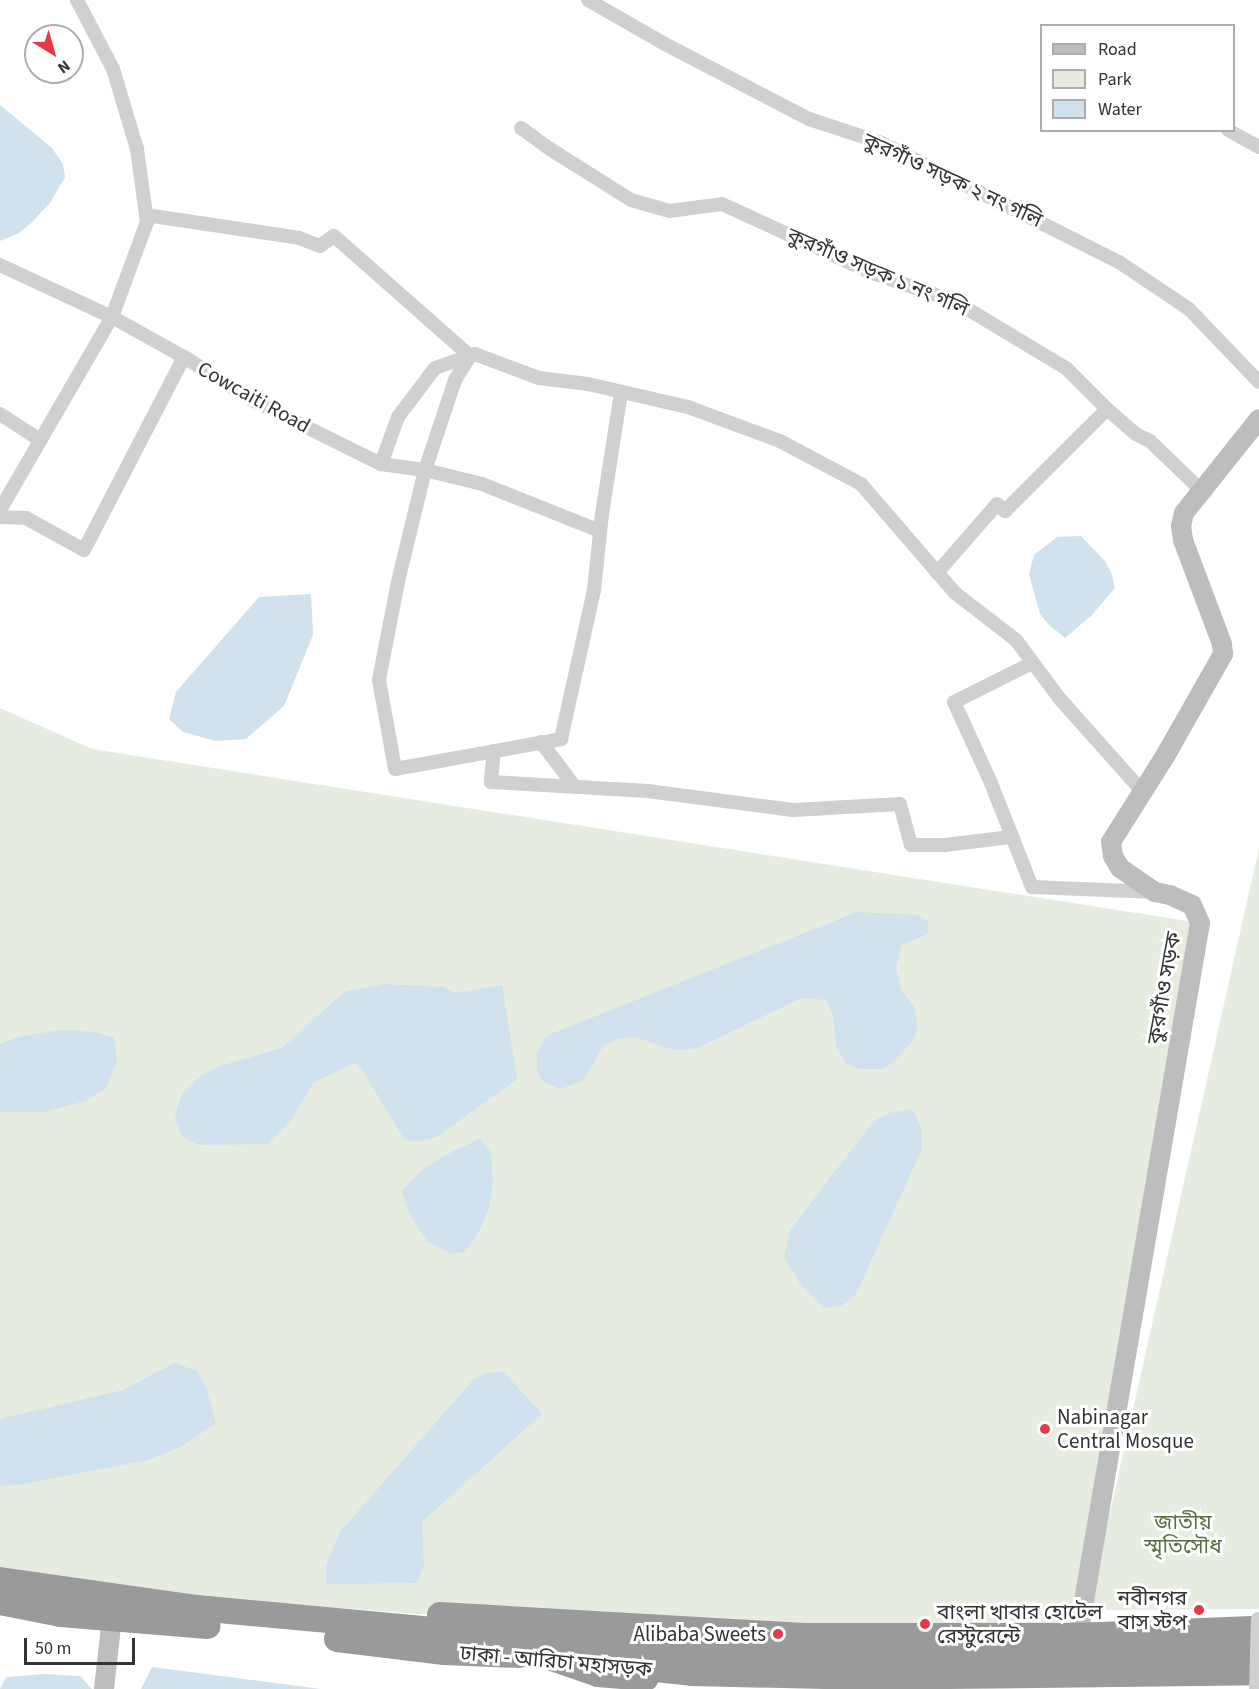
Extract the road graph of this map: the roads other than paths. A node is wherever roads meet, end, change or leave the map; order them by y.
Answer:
1 (77, 0) edge
2 (588, 0) edge
3 (521, 128) dead end
4 (1232, 132) edge
5 (1259, 147) edge
6 (146, 215) junction
7 (0, 265) edge
8 (112, 317) junction
9 (184, 357) junction
10 (470, 357) junction
11 (1259, 382) edge
12 (621, 393) junction
13 (1107, 409) junction
14 (0, 414) edge
15 (1259, 419) edge
16 (40, 440) junction
17 (381, 464) junction
18 (425, 470) junction
19 (1202, 491) junction
20 (0, 510) edge
21 (0, 517) edge
22 (600, 531) junction
23 (938, 573) junction
24 (1032, 663) junction
25 (541, 742) junction
26 (494, 751) junction
27 (575, 787) junction
28 (1143, 792) junction
29 (1011, 837) junction
30 (1155, 892) junction
31 (0, 1580) edge
32 (0, 1602) edge
33 (114, 1607) junction
34 (366, 1624) junction
35 (1258, 1624) edge
36 (1078, 1636) junction
37 (1259, 1648) edge
38 (549, 1657) junction
39 (1251, 1678) edge
40 (104, 1689) edge
41 (808, 1689) edge
42 (1029, 1689) edge

1 - 6 street
2 - 11 street, কুরগাঁও সড়ক ২ নং গলি
3 - 13 street, কুরগাঁও সড়ক ১ নং গলি
4 - 5 street
6 - 8 street
6 - 10 street
7 - 8 street
8 - 9 street
8 - 16 street
9 - 17 street, Cowcaiti Road
9 - 21 street, Cowcaiti Road
10 - 12 street
10 - 17 street
10 - 18 street
12 - 22 street
12 - 23 street
13 - 19 street, কুরগাঁও সড়ক ১ নং গলি
13 - 23 street
14 - 16 street
15 - 19 street, কুরগাঁও সড়ক
16 - 20 street
17 - 18 street, Cowcaiti Road
18 - 22 street, Cowcaiti Road
18 - 26 street
19 - 28 street, কুরগাঁও সড়ক
22 - 25 street
23 - 24 street
24 - 28 street
24 - 29 street
25 - 26 street
25 - 27 street
26 - 27 street
27 - 29 street
28 - 30 street, কুরগাঁও সড়ক
29 - 30 street
30 - 36 street, কুরগাঁও সড়ক
31 - 33 highway
32 - 33 highway, ঢাকা - আরিচা মহাসড়ক
33 - 34 highway
33 - 38 highway, ঢাকা - আরিচা মহাসড়ক
33 - 40 street
34 - 36 highway
34 - 37 highway
35 - 36 highway
35 - 39 street, bridge
38 - 39 highway, ঢাকা - আরিচা মহাসড়ক
38 - 41 highway
39 - 42 highway

